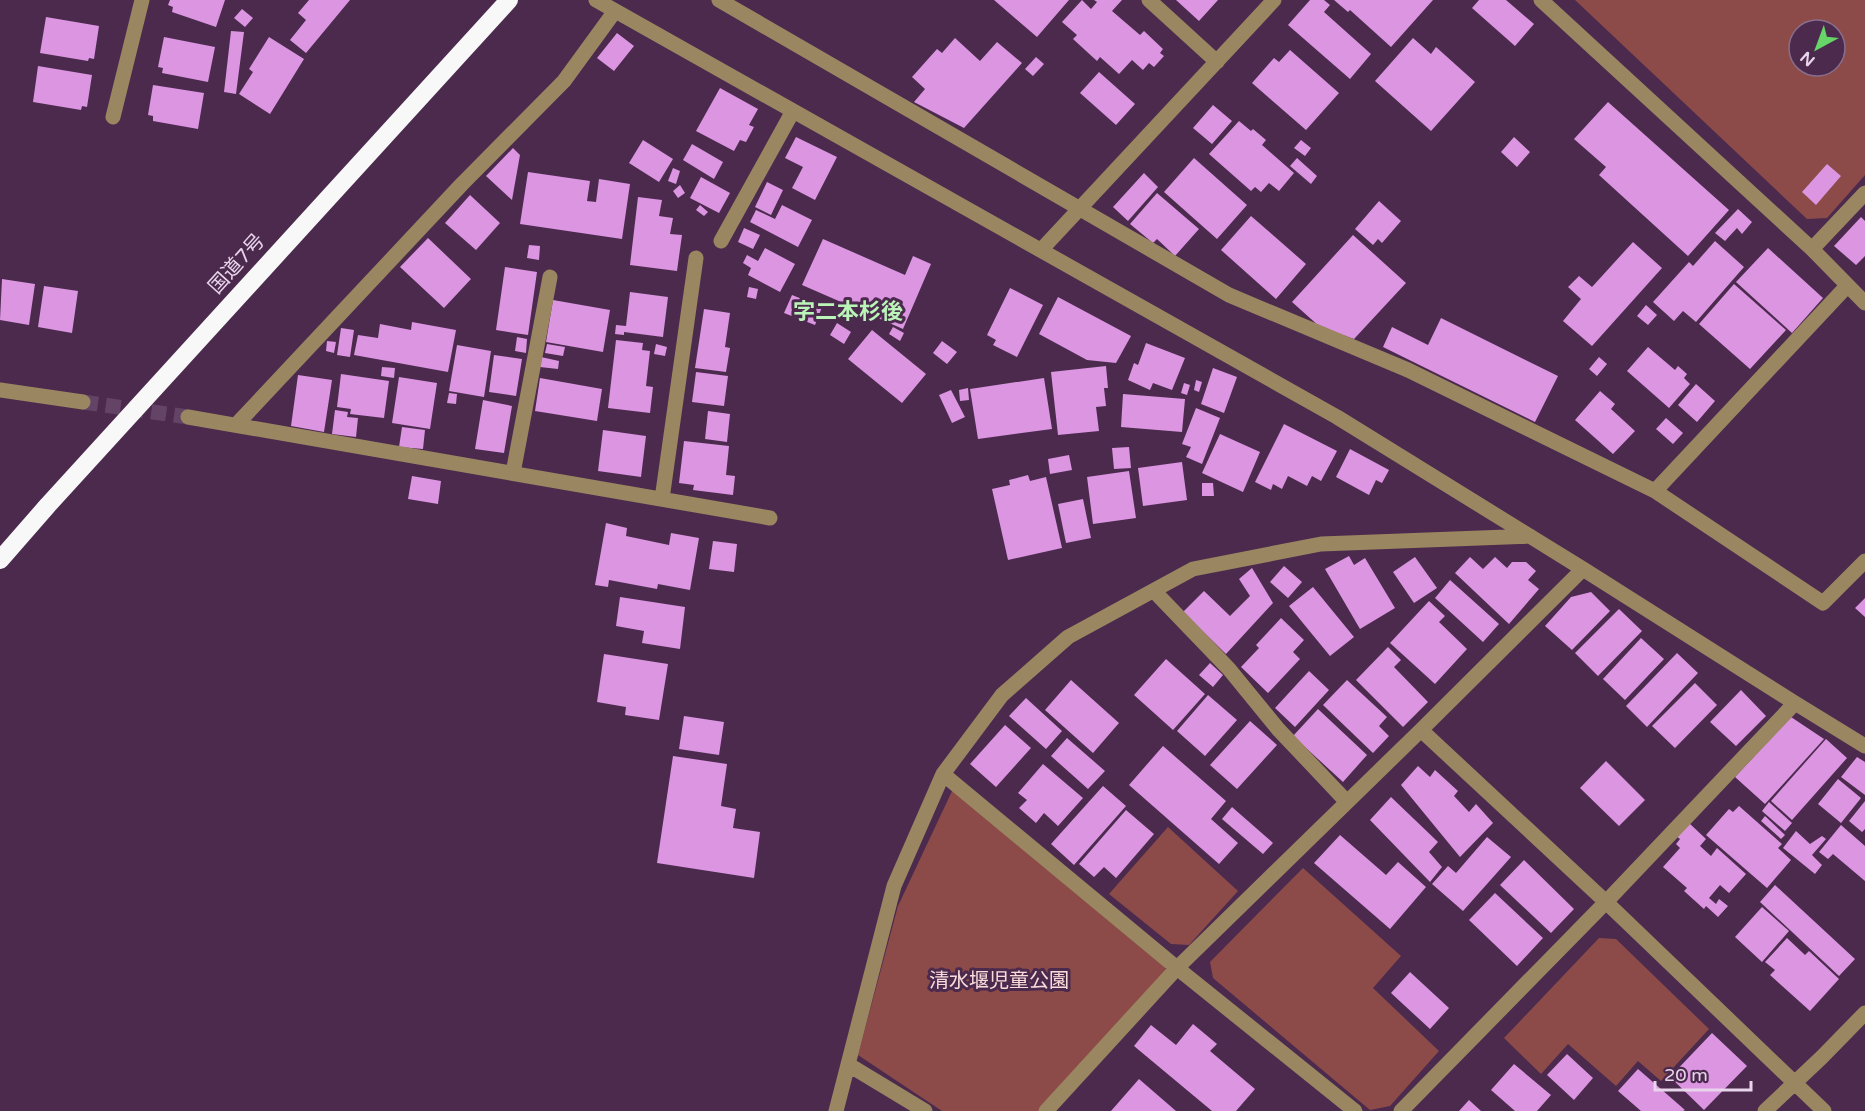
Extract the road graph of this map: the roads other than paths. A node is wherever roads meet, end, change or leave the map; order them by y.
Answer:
1 (142, 0) edge
2 (509, 0) edge
3 (596, 0) edge
4 (718, 0) edge
5 (1149, 0) edge
6 (1274, 0) edge
7 (1541, 0) edge
8 (615, 11) junction
9 (1216, 62) junction
10 (793, 111) junction
11 (113, 117) dead end
12 (1865, 193) edge
13 (1080, 208) junction
14 (721, 241) dead end
15 (1812, 249) junction
16 (1041, 250) junction
17 (696, 258) dead end
18 (550, 277) dead end
19 (1847, 286) junction
20 (1865, 303) edge
21 (0, 390) edge
22 (82, 402) tunnel mouth
23 (188, 417) tunnel mouth
24 (236, 425) junction
25 (513, 473) junction
26 (1655, 491) junction
27 (662, 500) junction
28 (770, 518) dead end
29 (1530, 536) junction
30 (0, 560) edge
31 (1865, 561) edge
32 (1583, 568) junction
33 (1154, 591) junction
34 (1795, 703) junction
35 (1421, 730) junction
36 (1865, 746) edge
37 (943, 774) junction
38 (1347, 802) junction
39 (1606, 902) junction
40 (1176, 968) junction
41 (1865, 1013) edge
42 (849, 1065) junction
43 (1795, 1082) junction
44 (836, 1111) edge
45 (925, 1111) edge
46 (1046, 1111) edge
47 (1355, 1111) edge
48 (1401, 1111) edge
49 (1765, 1111) edge
50 (1824, 1111) edge

1 - 11 street
2 - 30 highway, 国道7号
3 - 8 street
4 - 13 street
5 - 9 street
6 - 9 street
7 - 15 street
8 - 10 street
8 - 24 street
9 - 13 street
10 - 14 street
10 - 16 street
12 - 15 street
13 - 16 street
13 - 26 street
15 - 19 street
16 - 29 street
17 - 27 street
18 - 25 street
19 - 20 street
19 - 26 street
21 - 22 street
23 - 24 street
24 - 25 street
25 - 27 street
26 - 31 street
27 - 28 street
29 - 32 street
29 - 33 street
32 - 34 street
32 - 35 street
33 - 37 street
33 - 38 street
34 - 36 street
34 - 39 street
35 - 38 street
35 - 39 street
37 - 40 street
37 - 42 street
38 - 40 street
39 - 43 street
39 - 48 street
40 - 46 street
40 - 47 street
41 - 43 street
42 - 44 street
42 - 45 street
43 - 49 street
43 - 50 street

